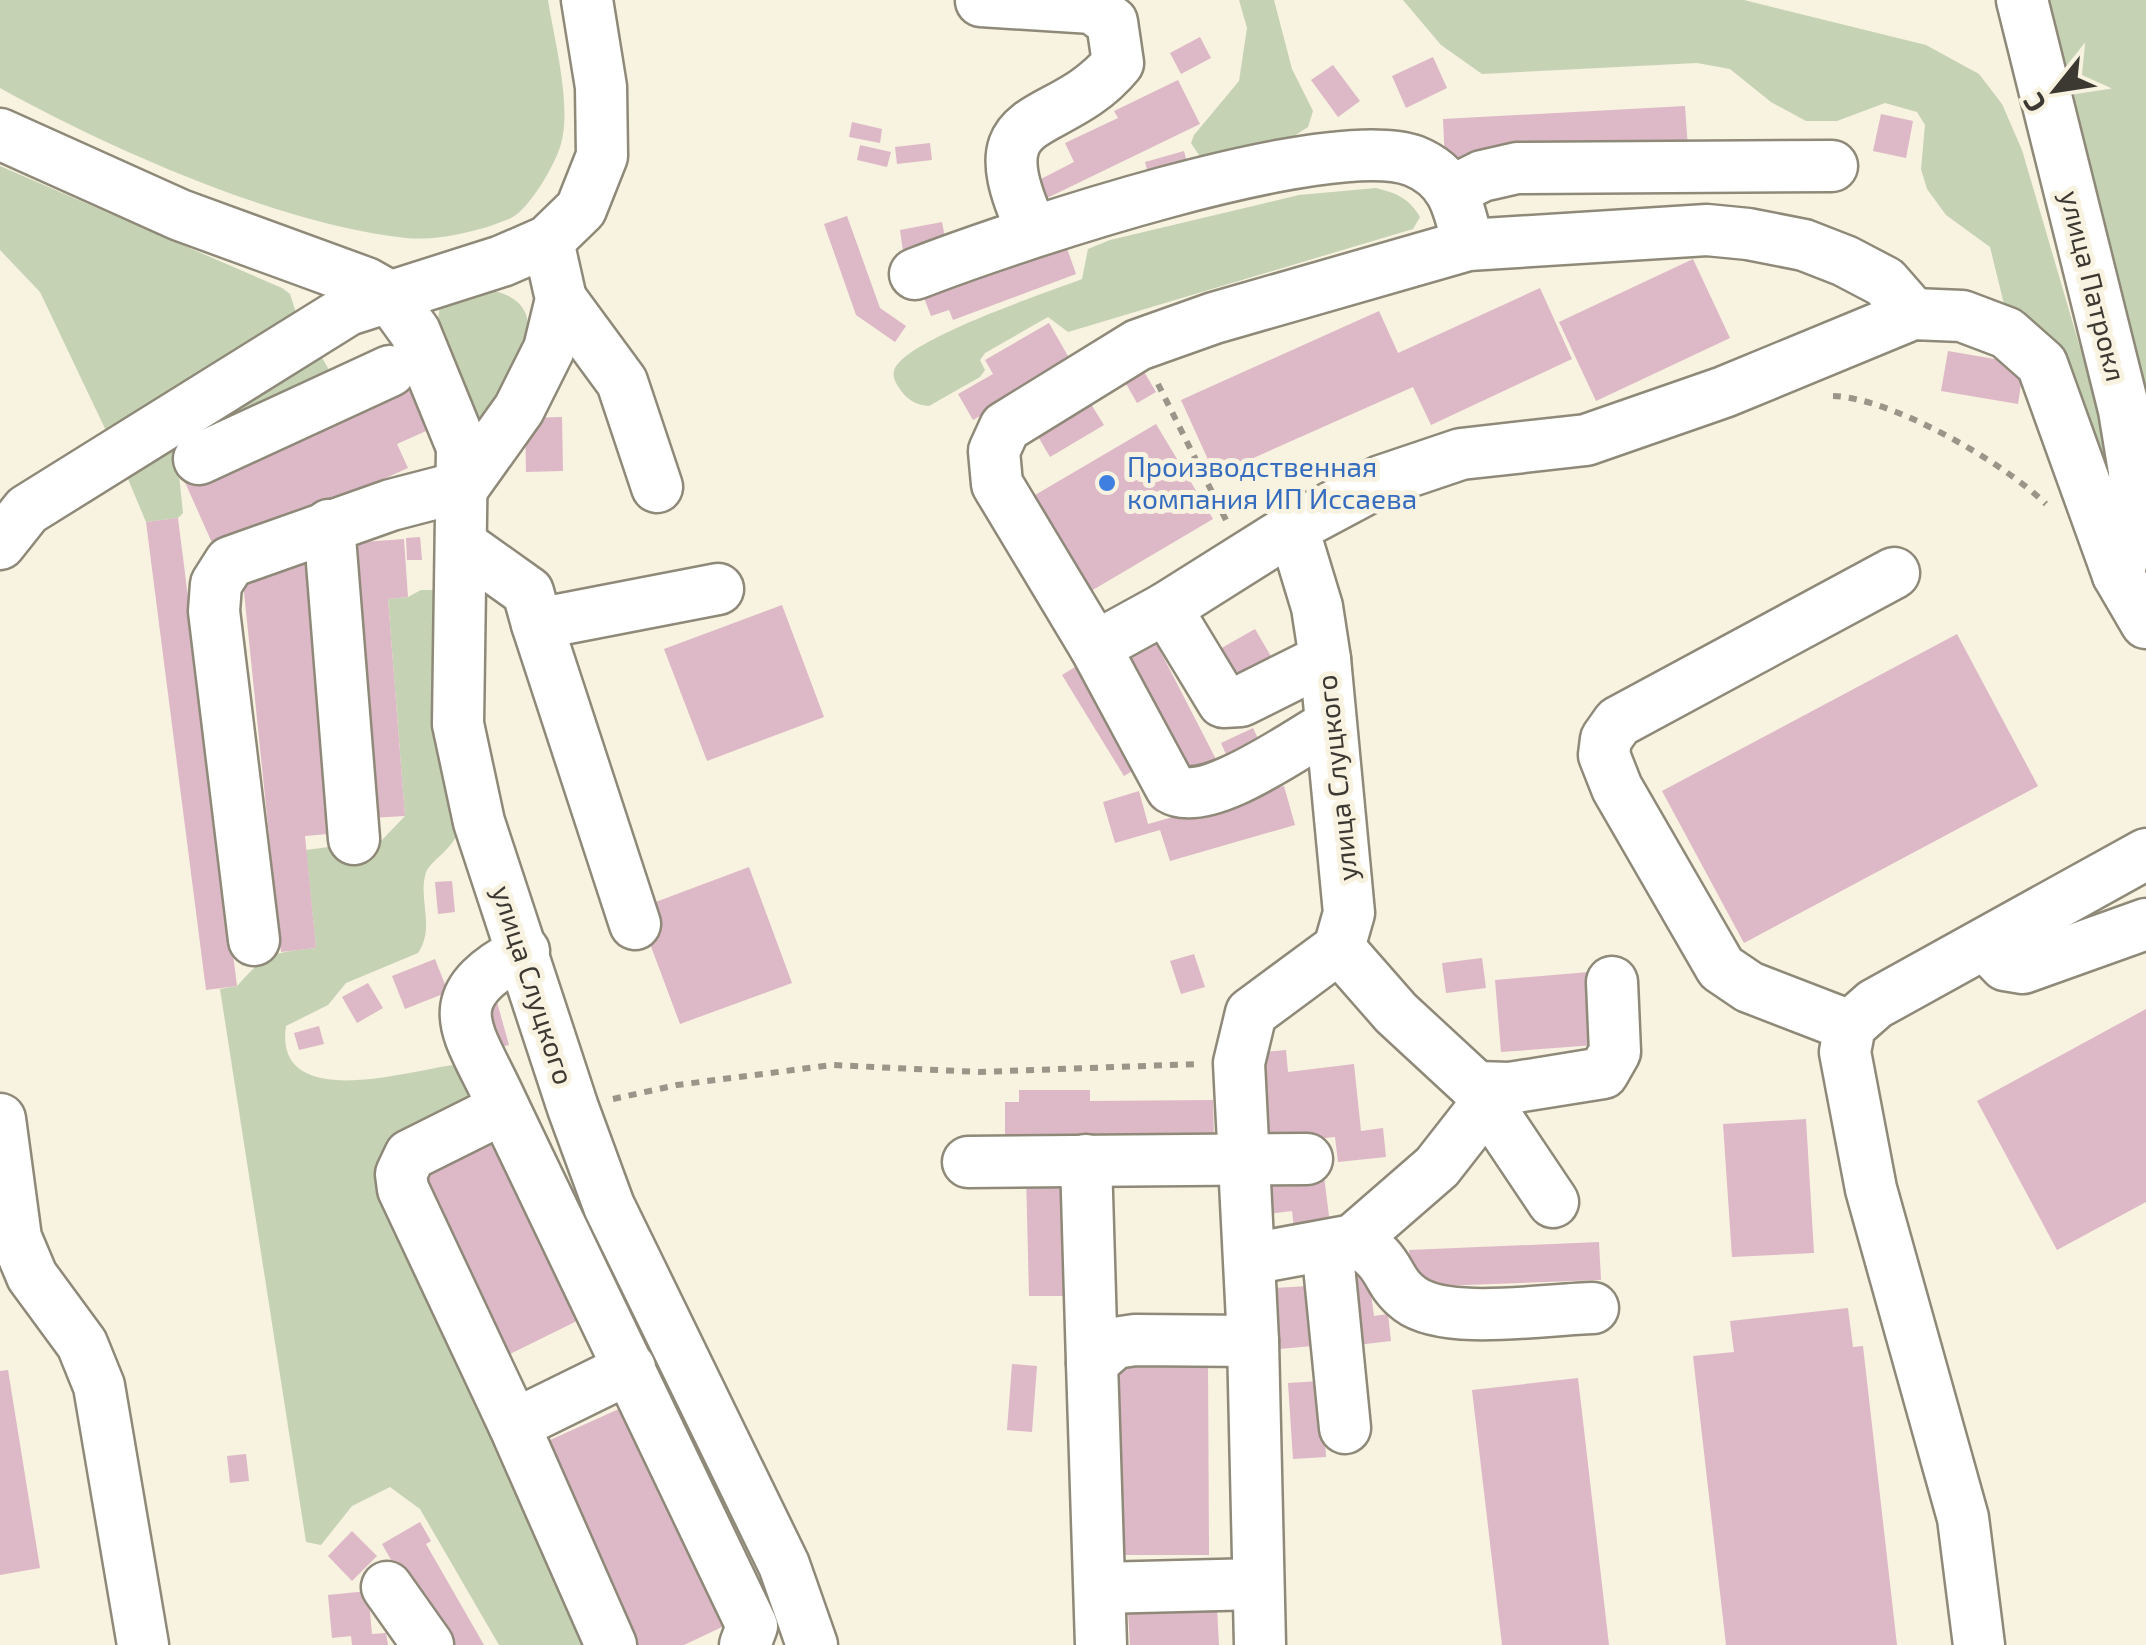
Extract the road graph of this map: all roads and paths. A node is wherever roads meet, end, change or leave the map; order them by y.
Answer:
1 (587, 0) edge
2 (2022, 0) edge
3 (981, 1) edge
4 (0, 134) edge
5 (1832, 166) dead end
6 (1454, 190) junction
7 (1032, 230) junction
8 (548, 241) junction
9 (1468, 245) junction
10 (915, 274) dead end
11 (389, 296) junction
12 (561, 300) junction
13 (1913, 314) junction
14 (320, 326) junction
15 (1138, 345) junction
16 (1823, 395) dead end
17 (199, 459) dead end
18 (464, 486) junction
19 (657, 488) dead end
20 (2056, 514) dead end
21 (329, 525) junction
22 (1293, 528) junction
23 (2, 532) edge
24 (462, 545) junction
25 (1245, 557) junction
26 (1894, 573) dead end
27 (2118, 574) junction
28 (718, 589) dead end
29 (1166, 608) junction
30 (2146, 623) edge
31 (537, 624) junction
32 (1095, 646) junction
33 (1325, 659) junction
34 (1330, 725) junction
35 (354, 839) dead end
36 (2146, 854) edge
37 (635, 924) dead end
38 (2146, 924) edge
39 (254, 940) dead end
40 (1986, 946) junction
41 (1339, 948) junction
42 (524, 951) junction
43 (1612, 982) dead end
44 (1850, 1026) junction
45 (1239, 1063) junction
46 (1481, 1095) junction
47 (504, 1108) junction
48 (572, 1108) junction
49 (0, 1119) edge
50 (1306, 1159) dead end
51 (1086, 1160) junction
52 (968, 1162) dead end
53 (1245, 1162) junction
54 (1554, 1202) dead end
55 (1340, 1243) junction
56 (1250, 1259) junction
57 (1593, 1308) dead end
58 (1254, 1341) junction
59 (1092, 1363) junction
60 (630, 1368) junction
61 (514, 1425) junction
62 (1345, 1428) dead end
63 (1258, 1584) junction
64 (387, 1588) dead end
65 (1100, 1588) junction
66 (144, 1645) edge
67 (428, 1645) edge
68 (610, 1645) edge
69 (745, 1645) edge
70 (812, 1645) edge
71 (1101, 1645) edge
72 (1260, 1645) edge
73 (1978, 1645) edge

1 - 8 street
2 - 27 street, улица Патрокл
3 - 7 street
4 - 11 street
5 - 6 street
6 - 7 street
6 - 9 street
7 - 10 street
8 - 11 street
8 - 12 street
9 - 13 street
9 - 15 street
11 - 14 street
11 - 18 street, улица Слуцкого
12 - 18 street
12 - 19 street
13 - 22 street
13 - 27 street
14 - 17 street
14 - 23 street
15 - 25 path
15 - 32 street
16 - 20 path
18 - 21 street
18 - 24 street, улица Слуцкого
21 - 35 street
21 - 39 street
22 - 25 street
22 - 33 street, улица Слуцкого
24 - 31 street
24 - 42 street, улица Слуцкого
25 - 29 street
26 - 44 street
27 - 30 street
28 - 31 street
29 - 32 street
29 - 33 street
31 - 37 street
32 - 34 street
33 - 34 street, улица Слуцкого
34 - 41 street, улица Слуцкого
36 - 40 street
38 - 40 street
40 - 44 street
41 - 45 street
41 - 46 street
42 - 47 street
42 - 48 street, улица Слуцкого
43 - 46 street
44 - 73 street
45 - 48 path
45 - 53 street
46 - 54 street
46 - 55 street
47 - 60 street
47 - 61 street
48 - 70 street, улица Слуцкого
49 - 66 street
50 - 53 street
51 - 52 street
51 - 53 street
51 - 59 street
53 - 56 street
55 - 56 street
55 - 57 street
55 - 62 street
56 - 58 street
58 - 59 street
58 - 63 street
59 - 65 street
60 - 61 street
60 - 69 street
61 - 68 street
63 - 65 street
63 - 72 street
64 - 67 street
65 - 71 street

